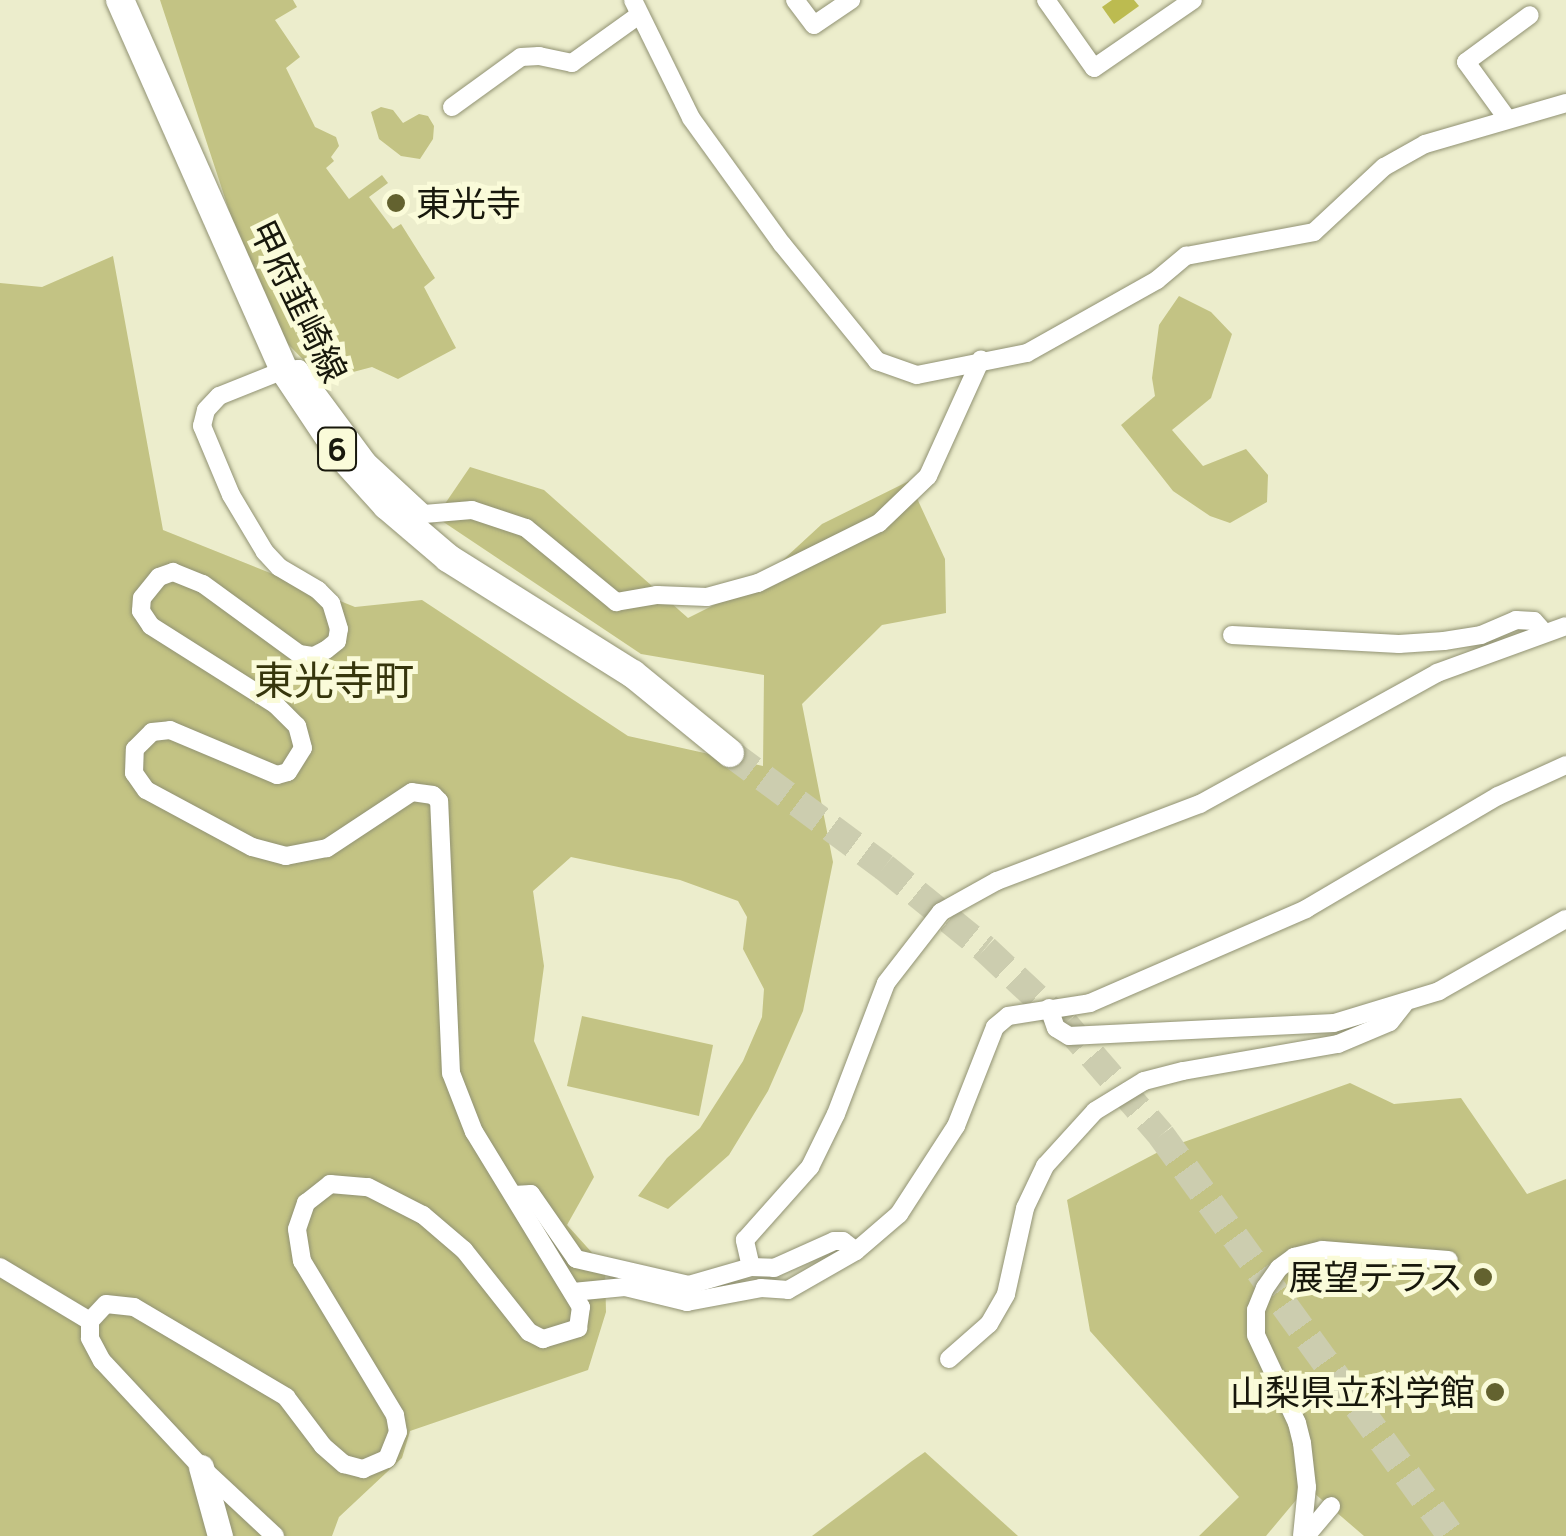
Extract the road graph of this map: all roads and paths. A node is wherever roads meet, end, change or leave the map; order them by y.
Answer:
1 (120, 0) edge
2 (795, 0) edge
3 (851, 0) edge
4 (1046, 0) edge
5 (1192, 0) edge
6 (636, 8) edge
7 (1530, 15) dead end
8 (1566, 104) edge
9 (452, 107) dead end
10 (1506, 118) junction
11 (980, 359) junction
12 (284, 370) junction
13 (1566, 626) edge
14 (1544, 632) junction
15 (1232, 635) dead end
16 (730, 753) tunnel mouth
17 (1566, 765) edge
18 (1566, 919) edge
19 (1404, 1004) junction
20 (1050, 1008) junction
21 (514, 1194) junction
22 (856, 1251) junction
23 (1449, 1260) dead end
24 (0, 1267) edge
25 (751, 1267) junction
26 (573, 1292) junction
27 (90, 1321) junction
28 (949, 1360) dead end
29 (201, 1467) junction
30 (1331, 1506) dead end
31 (220, 1536) edge
32 (275, 1536) edge
33 (1304, 1536) edge

1 - 12 main road, 甲府韮崎線 / 6
2 - 3 street
4 - 5 street
6 - 9 street
6 - 11 street
7 - 10 street
8 - 10 street
10 - 11 street
11 - 12 street
12 - 16 main road, 甲府韮崎線 / 6
12 - 21 street
13 - 14 street
14 - 15 street
14 - 25 street
17 - 20 street
18 - 19 street
19 - 20 street
19 - 28 street
20 - 22 street
21 - 25 street
21 - 26 street
22 - 25 street
22 - 26 street
23 - 33 street
24 - 27 street
26 - 27 street
27 - 29 street
29 - 31 main road
29 - 32 street
30 - 33 street

